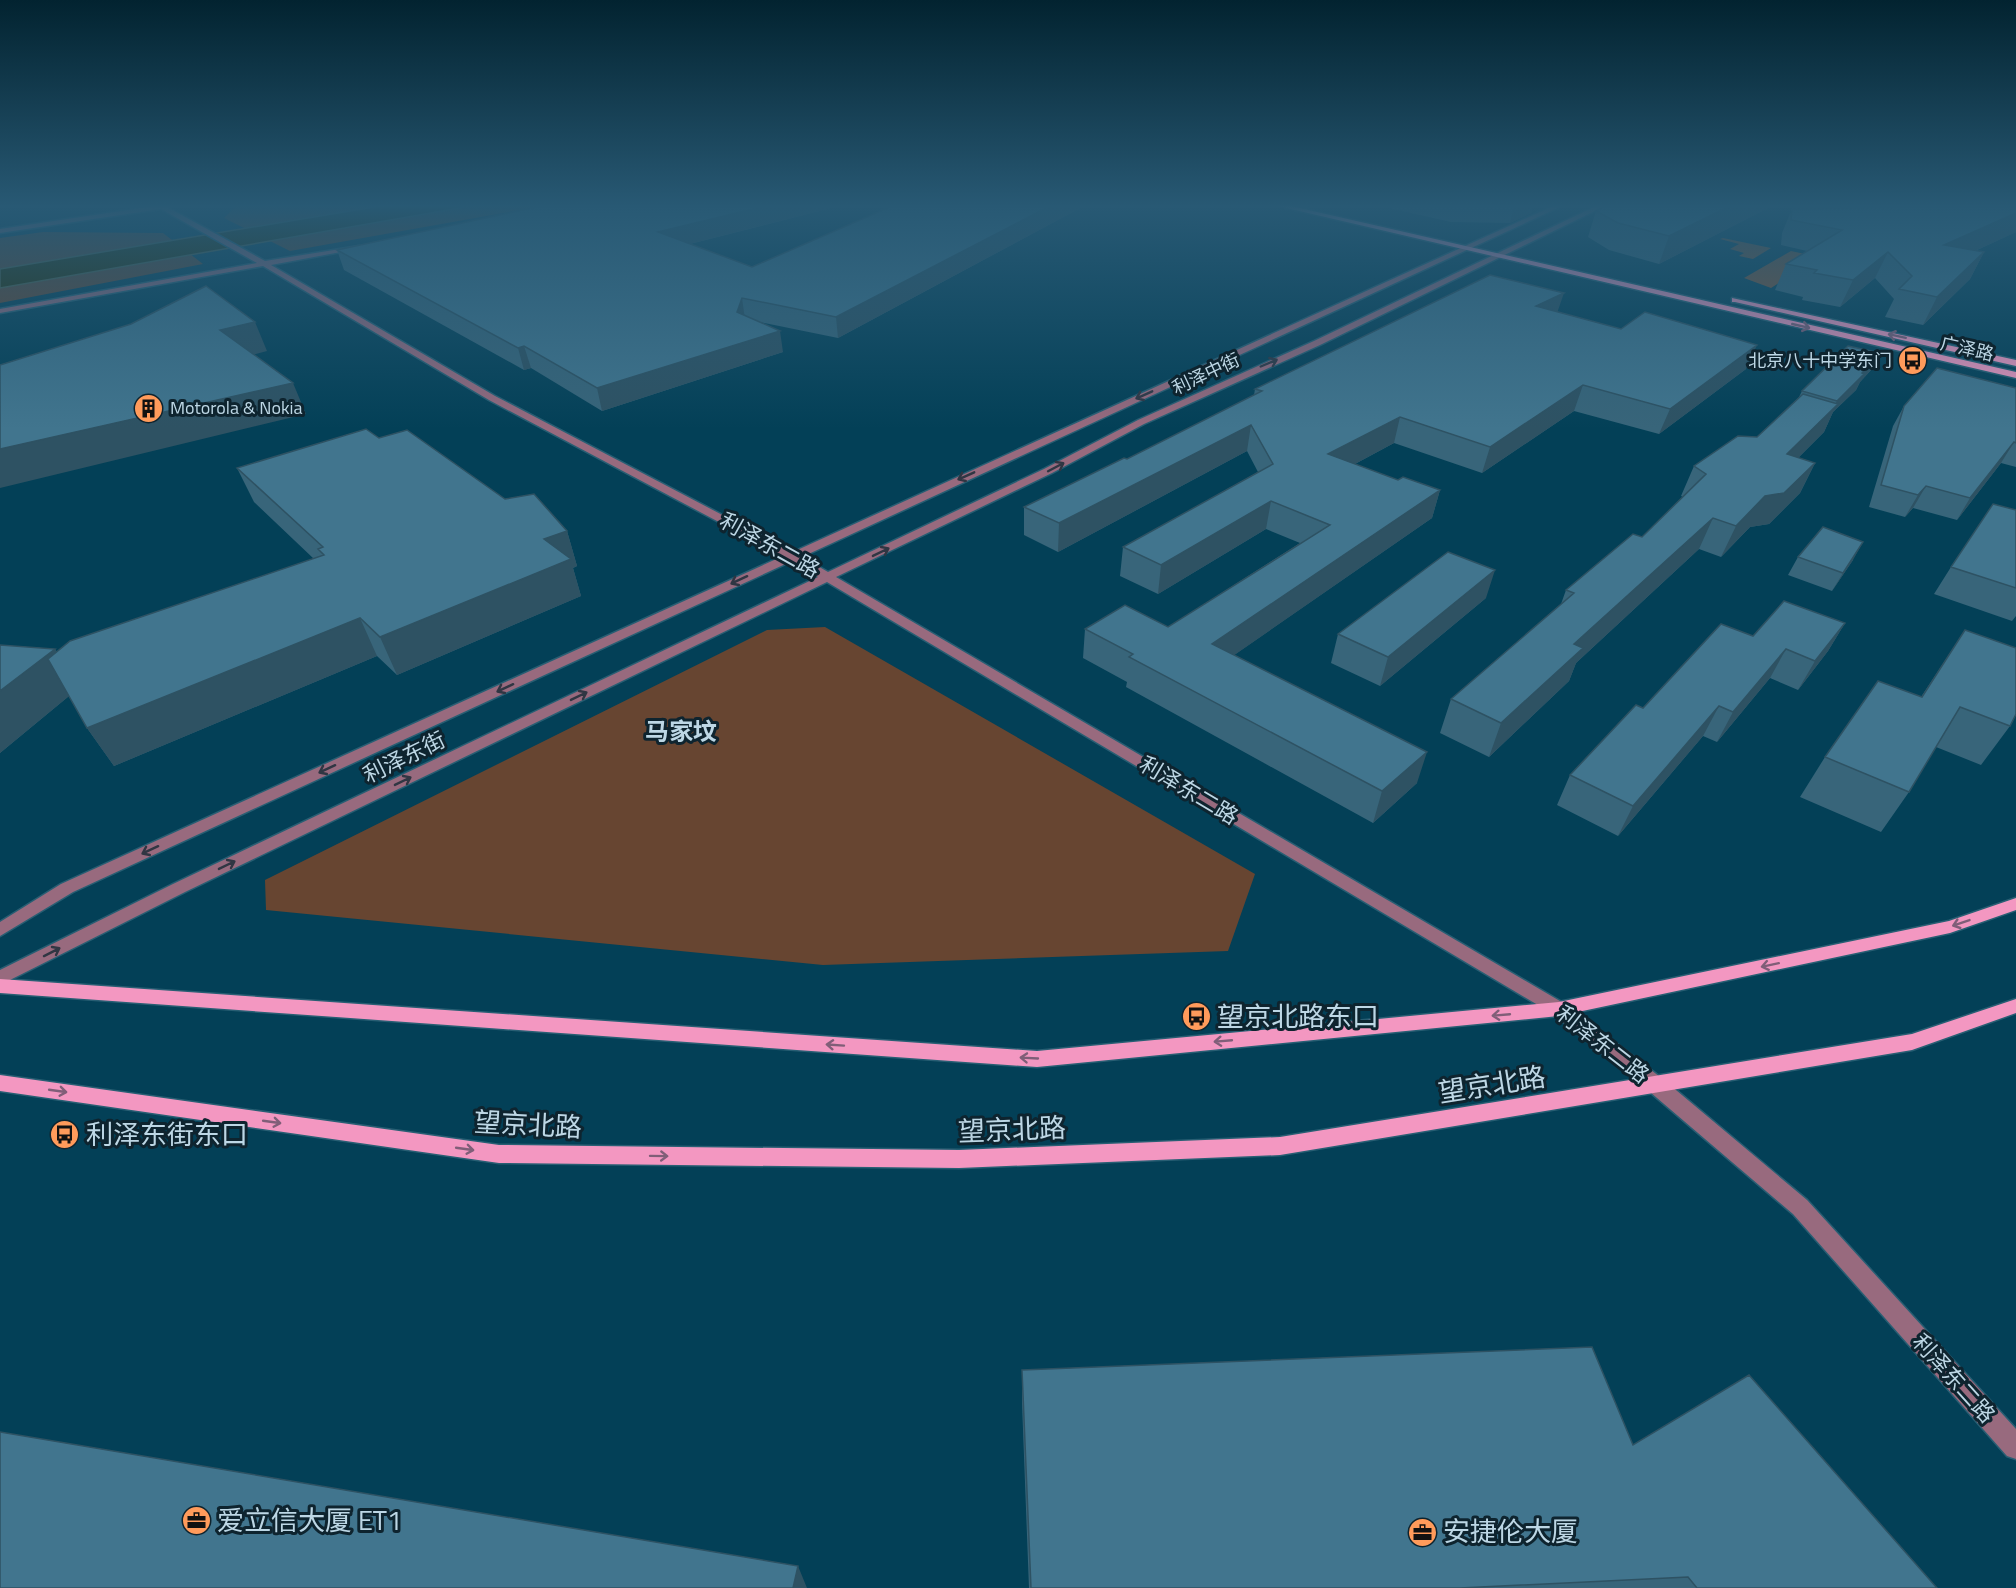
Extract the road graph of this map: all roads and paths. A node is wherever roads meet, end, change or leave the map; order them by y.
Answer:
1 (176, 280) edge
2 (292, 280) edge
3 (1397, 280) edge
4 (1449, 280) edge
5 (1599, 280) edge
6 (1645, 280) edge
7 (1703, 293) dead end
8 (1726, 298) dead end
9 (0, 312) edge
10 (2016, 363) edge
11 (2016, 375) edge
12 (792, 556) junction
13 (828, 577) junction
14 (2016, 904) edge
15 (0, 930) edge
16 (0, 978) edge
17 (0, 986) edge
18 (2016, 1006) edge
19 (1560, 1009) junction
20 (0, 1083) edge
21 (1657, 1086) junction
22 (2016, 1447) edge

1 - 9 street
2 - 12 street, 利泽东二路
3 -> 12 street, 利泽中街
13 -> 4 street, 利泽中街
5 -> 11 main road, 广泽路
6 - 7 main road
10 -> 8 main road, 广泽路
12 - 13 street, 利泽东二路
12 -> 15 street, 利泽东街
16 -> 13 street, 利泽东街
13 - 19 street, 利泽东二路
14 -> 19 main road
19 -> 17 main road
18 - 21 main road, 望京北路
19 - 21 street, 利泽东二路
20 -> 21 main road, 望京北路
21 - 22 street, 利泽东二路

